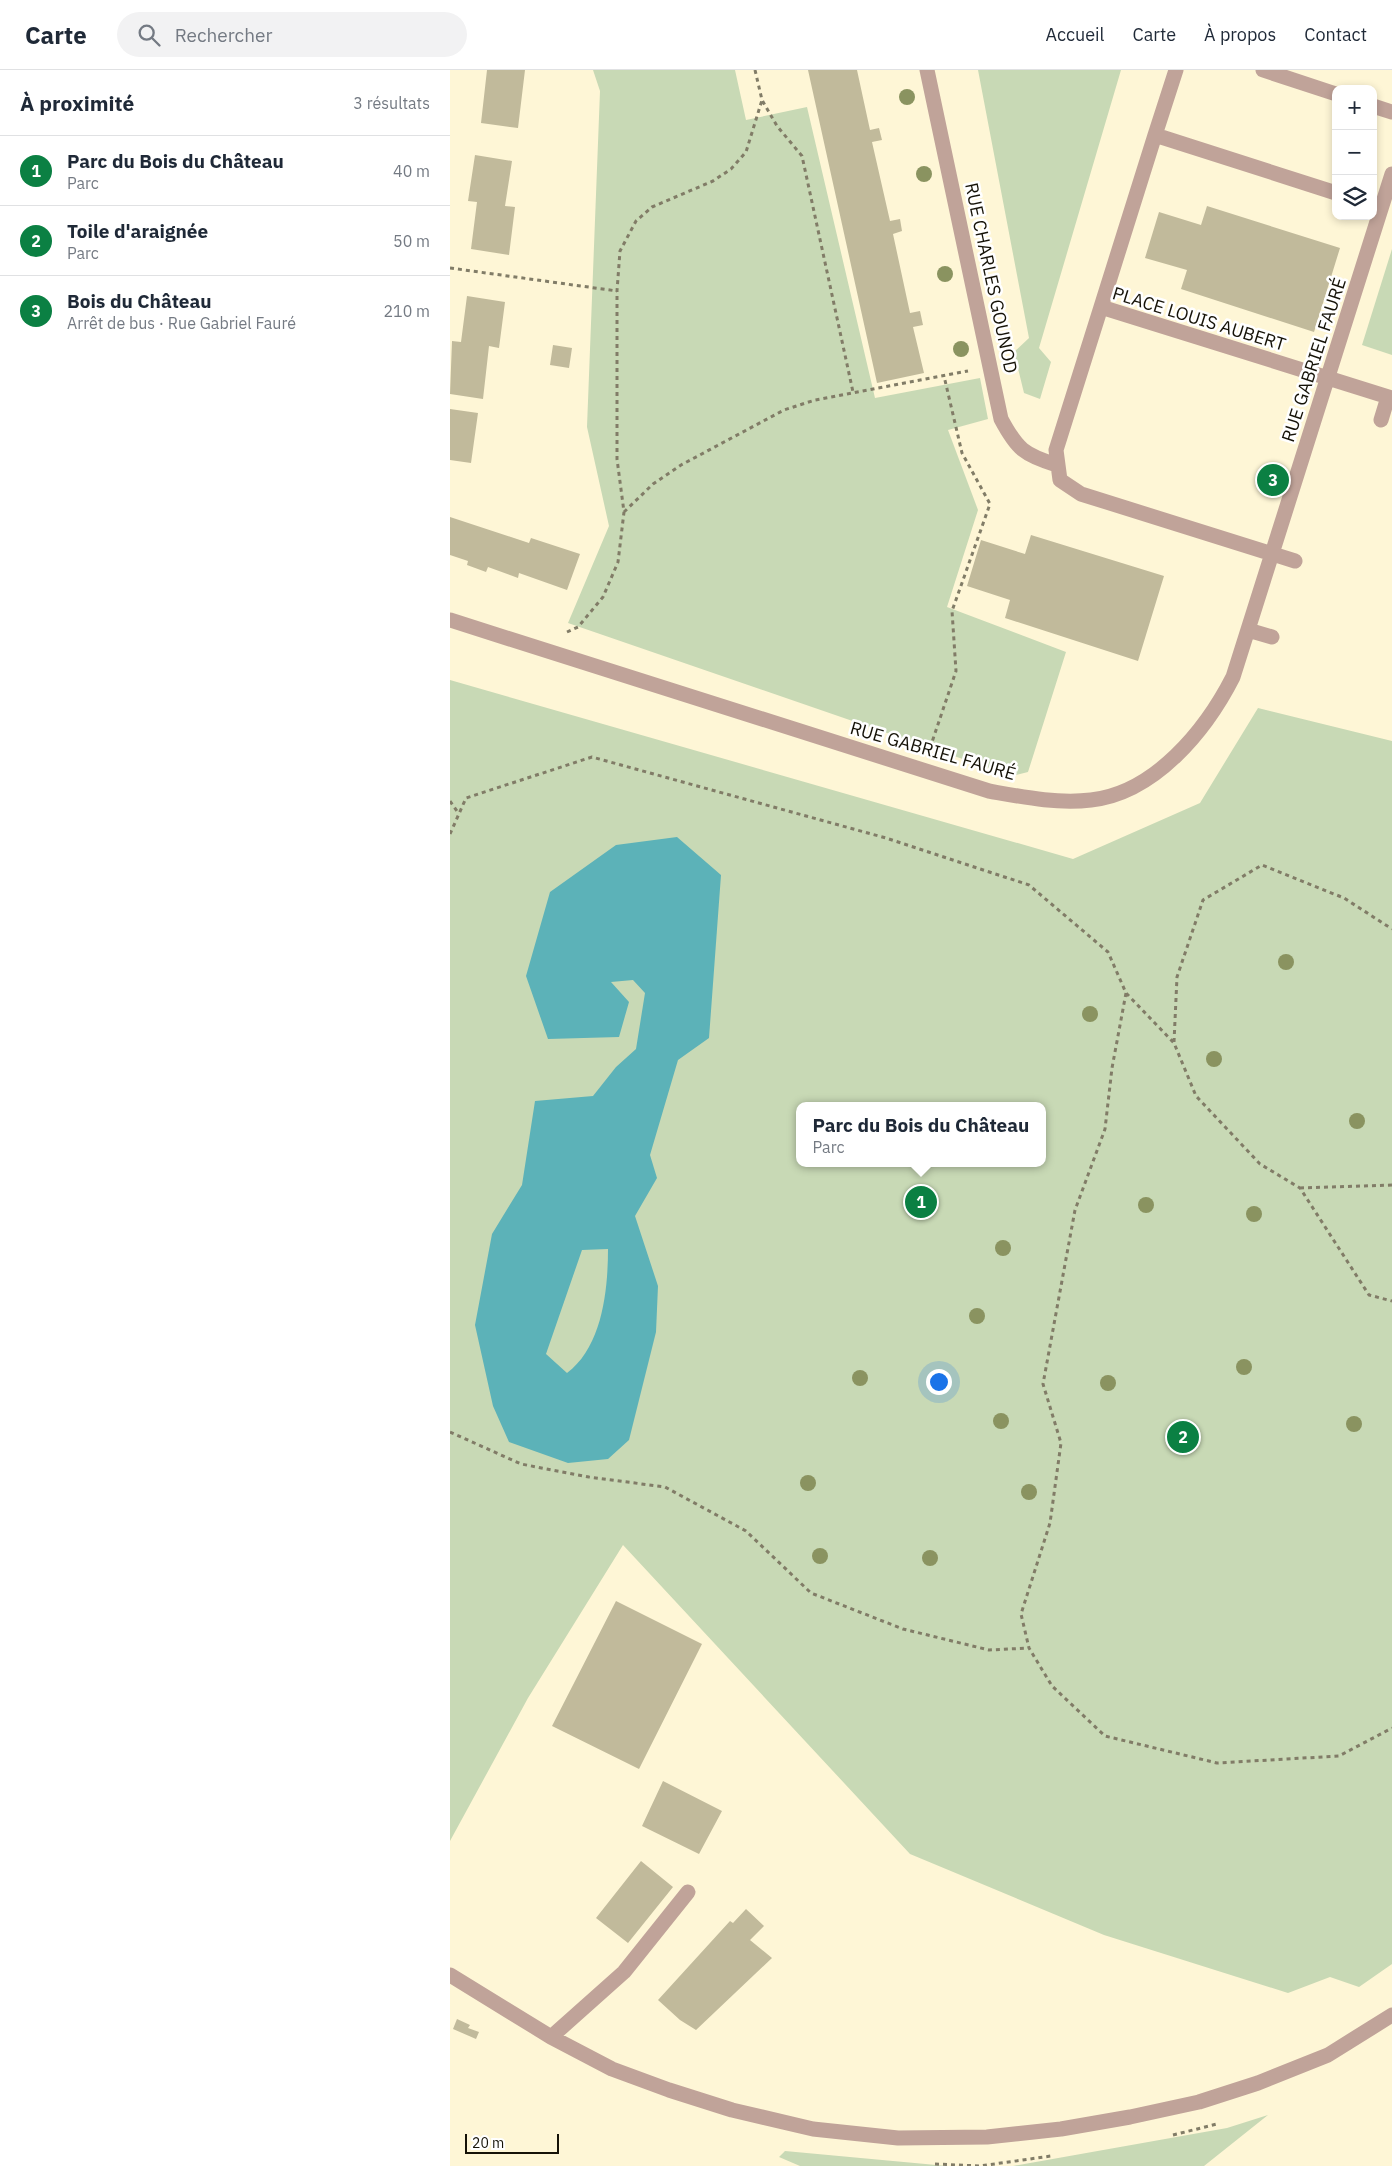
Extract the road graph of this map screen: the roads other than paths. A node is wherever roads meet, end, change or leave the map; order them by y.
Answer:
1 (927, 70) edge
2 (1176, 70) edge
3 (1263, 70) edge
4 (1332, 93) edge
5 (1377, 107) edge
6 (1392, 112) edge
7 (1155, 134) junction
8 (1392, 174) edge
9 (1332, 192) edge
10 (1377, 206) edge
11 (1373, 220) edge
12 (1101, 307) junction
13 (1328, 378) junction
14 (1390, 398) edge
15 (1381, 420) dead end
16 (1056, 465) junction
17 (1271, 554) junction
18 (1295, 561) dead end
19 (450, 620) edge
20 (1248, 630) junction
21 (1272, 637) dead end
22 (688, 1892) dead end
23 (450, 1975) edge
24 (1392, 2015) edge
25 (551, 2037) junction

1 - 16 street, RUE CHARLES GOUNOD
2 - 7 street
3 - 4 street
5 - 6 street
7 - 9 street
7 - 12 street
8 - 10 street, RUE GABRIEL FAURÉ
11 - 13 street, RUE GABRIEL FAURÉ
12 - 13 street, PLACE LOUIS AUBERT
12 - 16 street, PLACE LOUIS AUBERT
13 - 14 street, PLACE LOUIS AUBERT
13 - 17 street, RUE GABRIEL FAURÉ
14 - 15 street
16 - 17 street
17 - 18 street
17 - 20 street, RUE GABRIEL FAURÉ
19 - 20 street, RUE GABRIEL FAURÉ
20 - 21 street
22 - 25 street
23 - 25 street
24 - 25 street

